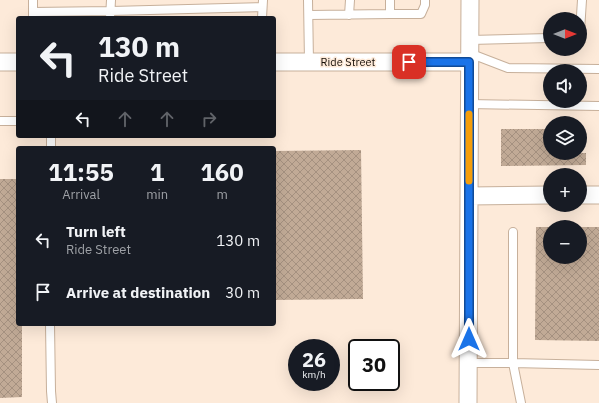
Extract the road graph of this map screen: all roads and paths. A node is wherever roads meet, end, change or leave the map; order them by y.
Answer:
1 (33, 0) edge
2 (111, 0) edge
3 (308, 0) edge
4 (350, 0) edge
5 (390, 0) edge
6 (425, 0) edge
7 (470, 0) edge
8 (582, 0) edge
9 (262, 3) edge
10 (581, 12) edge
11 (390, 14) junction
12 (33, 15) edge
13 (110, 15) edge
14 (309, 15) junction
15 (349, 15) junction
16 (262, 16) edge
17 (543, 39) edge
18 (470, 52) junction
19 (0, 62) edge
20 (16, 62) edge
21 (276, 62) edge
22 (309, 62) junction
23 (599, 69) edge
24 (469, 104) junction
25 (599, 106) edge
26 (16, 120) edge
27 (0, 121) edge
28 (543, 195) edge
29 (587, 195) edge
30 (599, 195) edge
31 (469, 196) junction
32 (513, 232) dead end
33 (50, 326) edge
34 (468, 363) junction
35 (513, 363) junction
36 (599, 365) edge
37 (52, 403) edge
38 (468, 403) edge
39 (521, 403) edge

1 - 12 lane
2 - 13 lane
3 - 14 lane
4 - 15 lane
5 - 11 lane
6 - 11 lane
7 - 18 street
8 - 10 lane
9 - 13 lane
9 - 16 lane
11 - 15 lane
12 - 13 lane
14 - 15 lane
14 - 22 lane
17 - 18 lane
18 - 22 street, Ride Street
18 - 23 lane
18 - 24 street
19 - 20 street
21 - 22 street, Ride Street
24 - 25 lane
24 - 31 street
26 - 27 lane
28 - 31 street
29 - 30 street
31 - 34 street
32 - 35 lane
33 - 37 lane
34 - 35 lane
34 - 38 street
35 - 36 lane
35 - 39 lane

